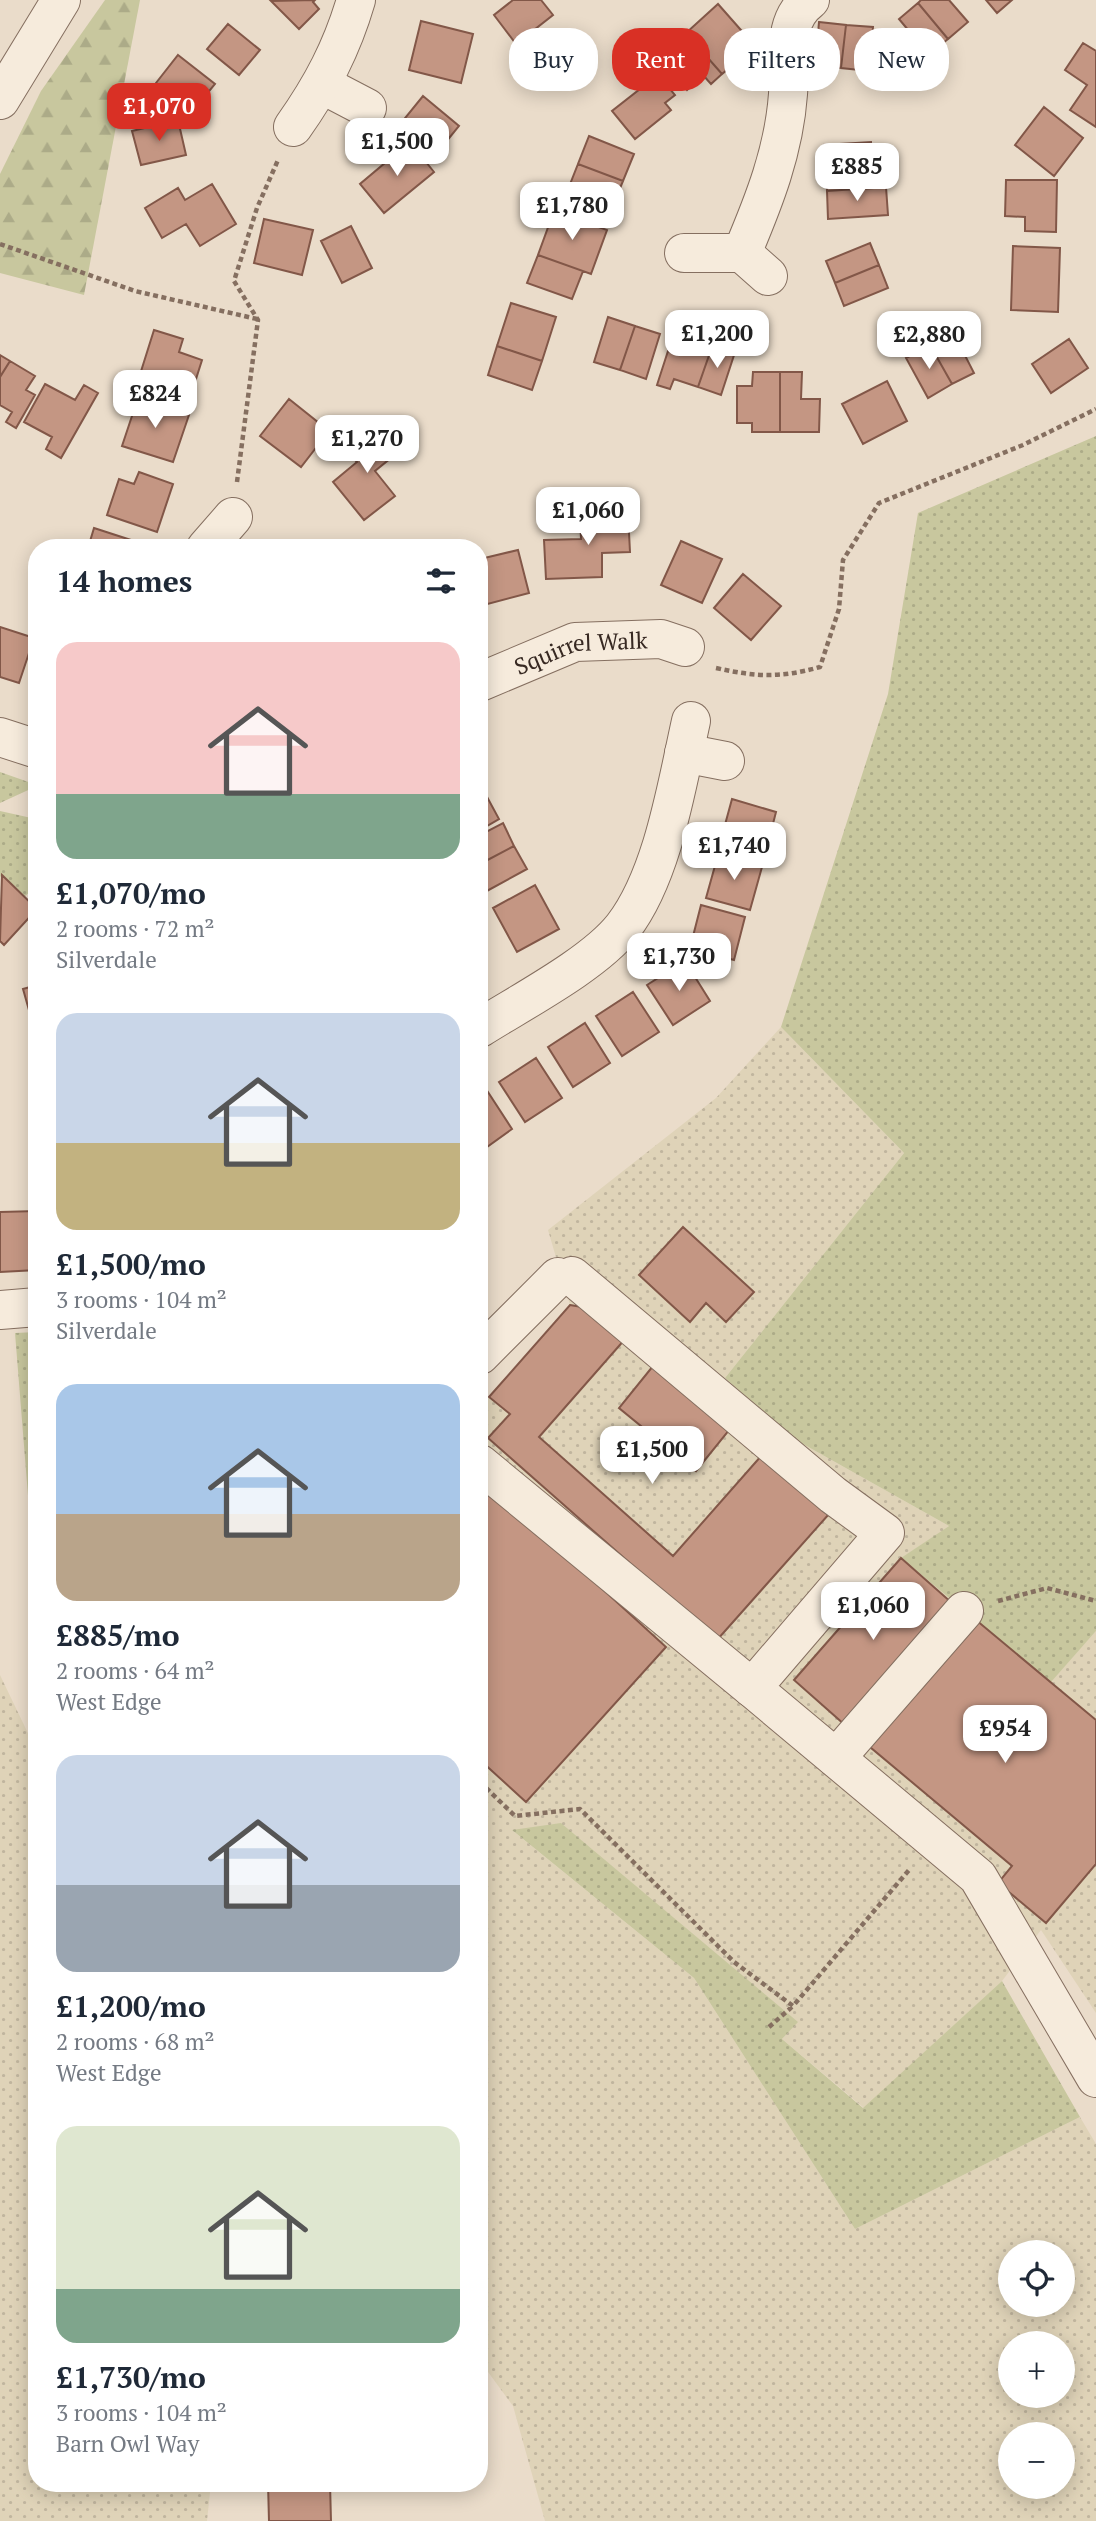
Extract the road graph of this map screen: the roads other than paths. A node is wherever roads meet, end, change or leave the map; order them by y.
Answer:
1 (61, 0) edge
2 (356, 0) edge
3 (810, 0) edge
4 (323, 85) junction
5 (0, 100) edge
6 (367, 108) dead end
7 (293, 127) road end
8 (684, 253) dead end
9 (233, 517) road end
10 (213, 539) edge
11 (699, 657) road end
12 (488, 679) edge
13 (0, 737) edge
14 (28, 746) edge
15 (725, 761) dead end
16 (488, 1023) edge
17 (28, 1308) edge
18 (0, 1310) edge
19 (488, 1348) edge
20 (488, 1471) edge
21 (964, 1611) road end
22 (752, 1688) junction
23 (836, 1758) junction
24 (1096, 2077) edge

1 - 5 street
2 - 4 street
3 - 8 street
4 - 6 street
4 - 7 street
9 - 10 street
11 - 12 street, Squirrel Walk
13 - 14 street
15 - 16 street
17 - 18 street
19 - 22 street
20 - 22 street
21 - 23 street
22 - 23 street
23 - 24 street

